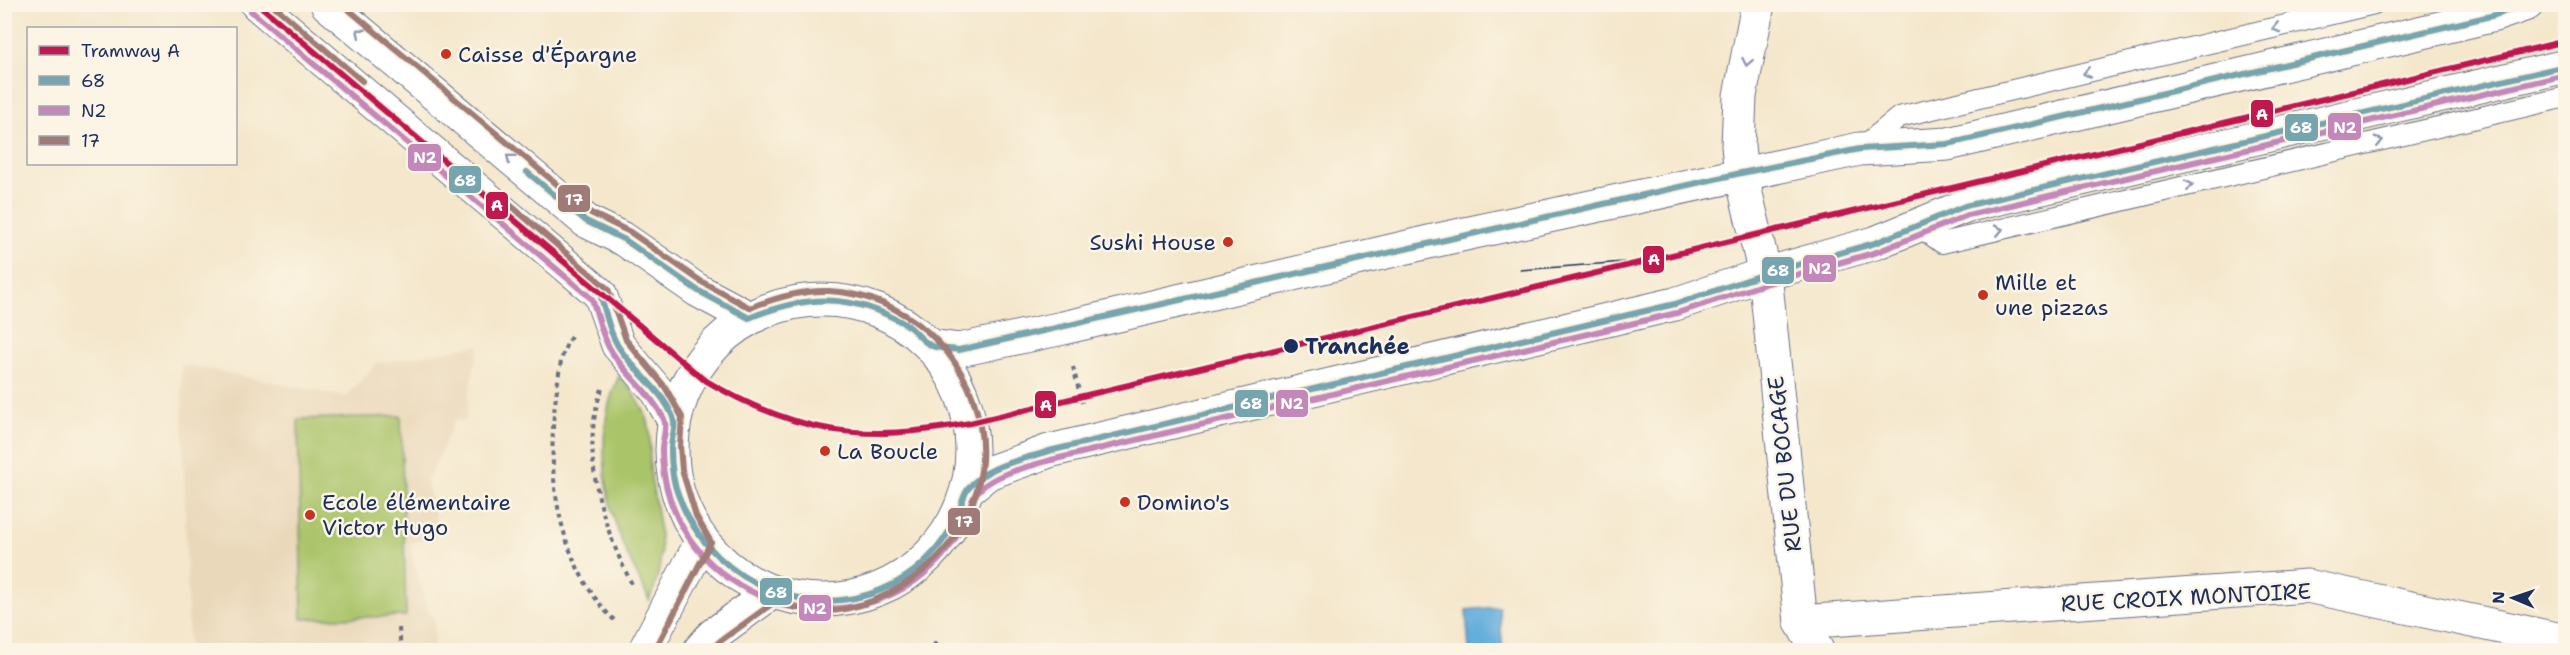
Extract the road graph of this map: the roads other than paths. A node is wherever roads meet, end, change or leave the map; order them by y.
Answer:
1 (257, 4) edge
2 (327, 4) edge
3 (1758, 4) edge
4 (2374, 4) edge
5 (2527, 4) edge
6 (2565, 66) edge
7 (2565, 97) edge
8 (1860, 149) junction
9 (1741, 173) junction
10 (1916, 224) junction
11 (1766, 274) junction
12 (749, 318) junction
13 (931, 346) junction
14 (674, 421) junction
15 (968, 489) junction
16 (702, 541) junction
17 (771, 593) junction
18 (1801, 622) junction
19 (2565, 641) edge
20 (645, 651) edge
21 (700, 651) edge
22 (1817, 651) edge

1 - 14 main road
12 -> 2 main road
3 -> 9 main road, RUE DU BOCAGE
4 -> 8 lane
5 - 8 main road
6 - 10 main road
10 -> 7 lane
8 - 9 main road
9 - 11 main road, RUE DU BOCAGE
9 - 13 main road
10 - 11 main road
11 - 15 main road
11 - 18 main road, RUE DU BOCAGE
12 - 13 main road
12 - 14 main road
13 - 15 main road
14 - 16 main road
15 - 17 main road
16 - 17 main road
16 - 20 main road
17 - 21 main road
18 - 19 main road, RUE CROIX MONTOIRE
18 - 22 main road, RUE DU BOCAGE

